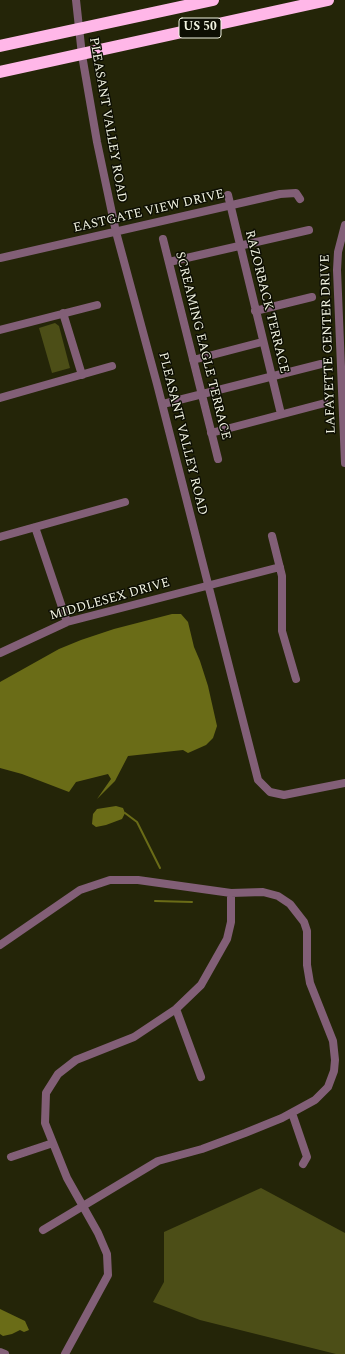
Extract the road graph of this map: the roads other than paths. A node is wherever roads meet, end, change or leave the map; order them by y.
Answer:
1 (76, 0) edge
2 (213, 0) edge
3 (323, 1) edge
4 (79, 28) junction
5 (0, 46) edge
6 (82, 55) junction
7 (0, 72) edge
8 (228, 195) dead end
9 (300, 199) dead end
10 (230, 206) junction
11 (345, 225) edge
12 (309, 230) dead end
13 (116, 232) junction
14 (163, 239) dead end
15 (240, 246) junction
16 (0, 258) edge
17 (169, 262) junction
18 (312, 297) dead end
19 (97, 305) dead end
20 (255, 311) junction
21 (63, 313) junction
22 (0, 330) edge
23 (262, 342) junction
24 (193, 360) junction
25 (321, 364) dead end
26 (112, 366) dead end
27 (82, 375) junction
28 (272, 377) junction
29 (202, 395) junction
30 (0, 398) edge
31 (325, 403) dead end
32 (163, 404) junction
33 (281, 414) junction
34 (211, 433) junction
35 (218, 459) dead end
36 (345, 463) edge
37 (126, 502) dead end
38 (35, 527) junction
39 (272, 536) dead end
40 (0, 537) edge
41 (280, 567) junction
42 (208, 586) junction
43 (67, 622) junction
44 (0, 653) edge
45 (296, 679) dead end
46 (345, 783) edge
47 (231, 893) junction
48 (0, 945) edge
49 (176, 1009) junction
50 (201, 1077) dead end
51 (292, 1113) junction
52 (53, 1143) junction
53 (11, 1157) dead end
54 (303, 1164) dead end
55 (84, 1206) junction
56 (43, 1230) dead end
57 (0, 1352) edge
58 (4, 1354) edge
59 (65, 1354) edge

1 - 4 street, PLEASANT VALLEY ROAD
2 - 4 highway, US 50
3 - 6 highway, US 50
4 - 5 highway, US 50
4 - 6 street, PLEASANT VALLEY ROAD
6 - 7 highway, US 50
6 - 13 street, PLEASANT VALLEY ROAD
8 - 10 street, RAZORBACK TERRACE
9 - 10 street, EASTGATE VIEW DRIVE
10 - 13 street, EASTGATE VIEW DRIVE
10 - 15 street, RAZORBACK TERRACE
11 - 36 street, LAFAYETTE CENTER DRIVE
12 - 15 street
13 - 16 street, EASTGATE VIEW DRIVE
13 - 32 street, PLEASANT VALLEY ROAD
14 - 17 street, SCREAMING EAGLE TERRACE
15 - 17 street
15 - 20 street, RAZORBACK TERRACE
17 - 24 street, SCREAMING EAGLE TERRACE
18 - 20 street
19 - 21 street
20 - 23 street, RAZORBACK TERRACE
21 - 22 street
21 - 27 street
23 - 24 street
23 - 28 street, RAZORBACK TERRACE
24 - 29 street, SCREAMING EAGLE TERRACE
25 - 28 street
26 - 27 street
27 - 30 street
28 - 29 street
28 - 33 street, RAZORBACK TERRACE
29 - 32 street
29 - 34 street, SCREAMING EAGLE TERRACE
31 - 33 street
32 - 42 street, PLEASANT VALLEY ROAD
33 - 34 street
34 - 35 street, SCREAMING EAGLE TERRACE
37 - 38 street
38 - 40 street
38 - 43 street
39 - 41 street
41 - 42 street, MIDDLESEX DRIVE
41 - 45 street
42 - 43 street, MIDDLESEX DRIVE
42 - 46 street, PLEASANT VALLEY ROAD
43 - 44 street, MIDDLESEX DRIVE
47 - 48 street
47 - 49 street
47 - 51 street
49 - 50 street
49 - 52 street
51 - 54 street
51 - 55 street
52 - 53 street
52 - 55 street
55 - 56 street
55 - 59 street
57 - 58 street

